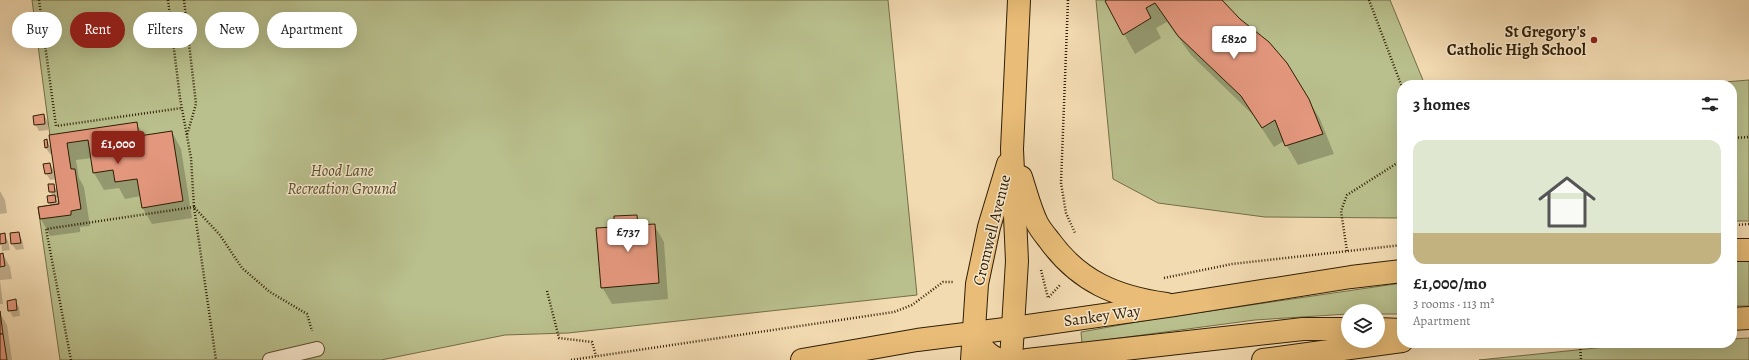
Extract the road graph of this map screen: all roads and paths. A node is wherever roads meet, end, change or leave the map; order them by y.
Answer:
1 (39, 0) edge
2 (168, 0) edge
3 (184, 0) edge
4 (1019, 0) edge
5 (1068, 0) edge
6 (1369, 0) edge
7 (1399, 80) edge
8 (182, 108) junction
9 (187, 136) junction
10 (1748, 137) edge
11 (1737, 138) edge
12 (1012, 149) junction
13 (1397, 163) edge
14 (194, 207) junction
15 (1749, 224) edge
16 (1737, 225) edge
17 (1079, 238) dead end
18 (1397, 246) edge
19 (1737, 250) edge
20 (1749, 250) edge
21 (1347, 251) junction
22 (1397, 272) edge
23 (1351, 277) junction
24 (1162, 278) dead end
25 (942, 282) dead end
26 (547, 291) dead end
27 (1174, 305) junction
28 (1749, 318) edge
29 (1737, 319) edge
30 (1014, 328) junction
31 (1341, 329) edge
32 (1385, 329) edge
33 (1397, 330) edge
34 (973, 332) junction
35 (1397, 342) edge
36 (1580, 348) edge
37 (317, 349) joint
38 (596, 356) junction
39 (71, 360) edge
40 (216, 360) edge
41 (270, 360) edge
42 (571, 360) edge
43 (802, 360) edge
44 (972, 360) edge
45 (1002, 360) edge
46 (1011, 360) edge
47 (1027, 360) edge
48 (1263, 360) edge
49 (1581, 360) edge

1 - 8 path
2 - 8 path
3 - 9 path
4 - 12 main road, Cromwell Avenue
5 - 17 path
6 - 7 path
8 - 9 path
9 - 14 path
10 - 11 path
12 - 27 main road
12 - 30 main road, Cromwell Avenue
12 - 34 main road, Cromwell Avenue
13 - 21 path
14 - 37 path
14 - 39 path
14 - 40 path
15 - 16 path
18 - 21 path
19 - 20 main road
21 - 23 path
21 - 24 path
22 - 23 main road, Sankey Way
23 - 27 main road, Sankey Way
25 - 38 path
26 - 38 path
27 - 30 main road, Sankey Way
28 - 29 main road
30 - 34 main road, Sankey Way
30 - 46 main road, Cromwell Avenue
31 - 47 main road
32 - 33 main road
34 - 43 main road, Sankey Way
34 - 44 main road, Cromwell Avenue
34 - 45 main road
35 - 48 main road
36 - 49 path
37 - 41 lane
38 - 42 path

